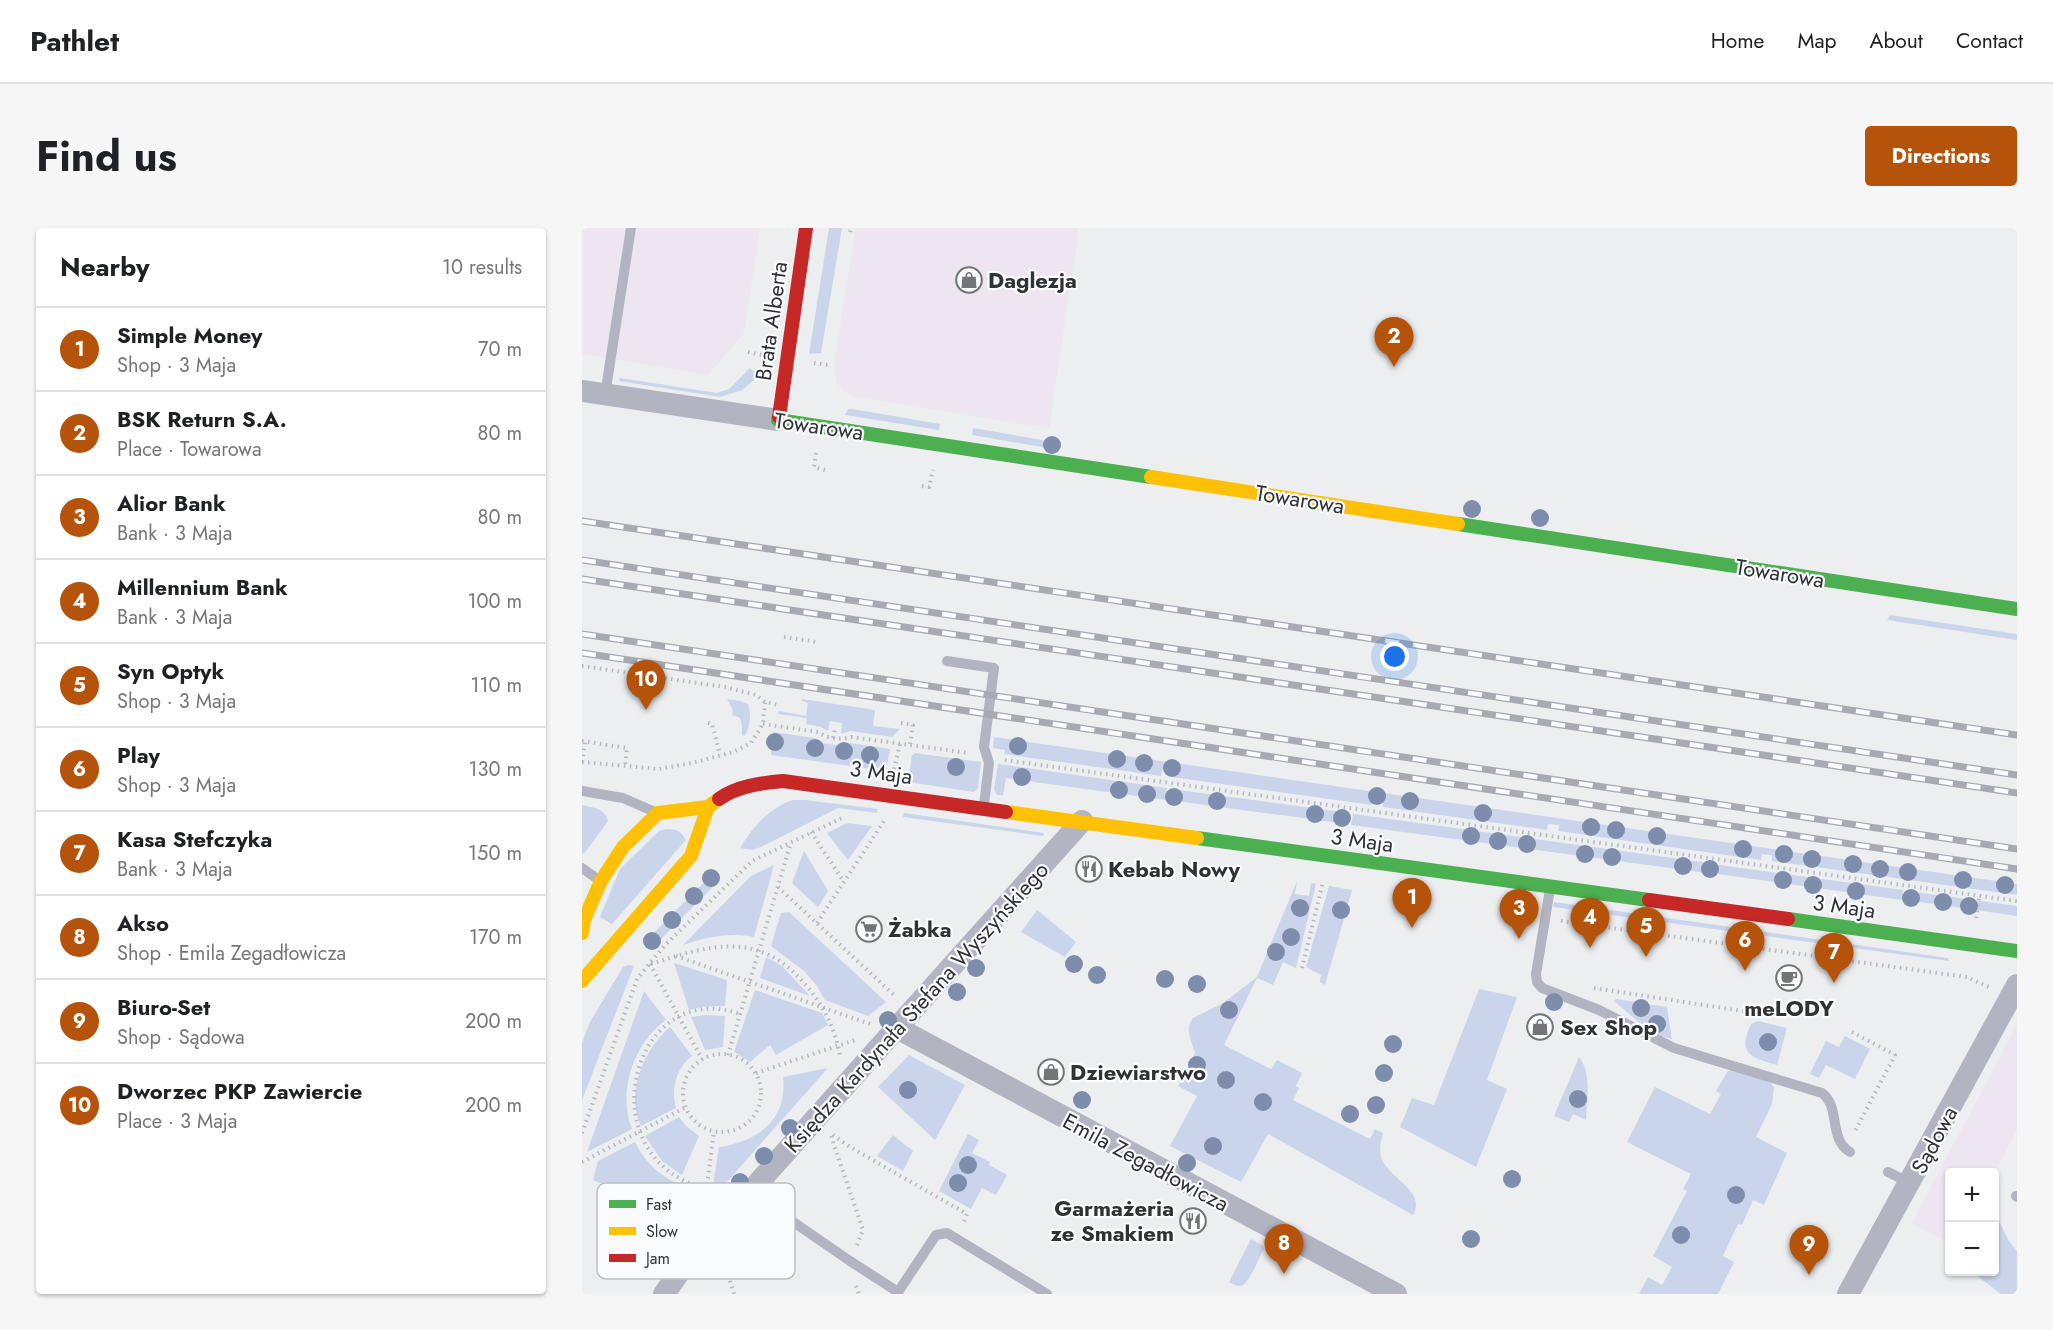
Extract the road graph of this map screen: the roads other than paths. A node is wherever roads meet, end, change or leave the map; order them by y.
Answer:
1 (631, 228) edge
2 (806, 228) edge
3 (582, 391) edge
4 (605, 395) junction
5 (778, 420) junction
6 (2017, 609) edge
7 (947, 661) dead end
8 (582, 791) edge
9 (708, 807) junction
10 (984, 807) junction
11 (658, 813) junction
12 (1082, 821) junction
13 (582, 868) edge
14 (601, 881) junction
15 (1550, 887) junction
16 (582, 933) edge
17 (2017, 951) edge
18 (582, 981) edge
19 (2015, 991) edge
20 (886, 1027) junction
21 (1850, 1152) dead end
22 (1888, 1172) dead end
23 (759, 1183) edge
24 (1910, 1184) junction
25 (795, 1223) edge
26 (675, 1279) edge
27 (664, 1294) edge
28 (1047, 1294) edge
29 (1396, 1294) edge
30 (1848, 1294) edge

1 - 4 lane
2 - 5 street, Brata Alberta
3 - 4 street, Towarowa
4 - 5 street, Towarowa
5 - 6 street, Towarowa
7 - 10 lane
8 - 11 lane
9 - 10 street, 3 Maja
9 - 11 street, 3 Maja
9 - 18 street
10 - 12 street, 3 Maja
11 - 14 street
12 - 15 street, 3 Maja
12 - 20 street, Księdza Kardynała Stefana Wyszyńskiego
13 - 14 lane
14 - 16 street
15 - 17 street, 3 Maja
15 - 21 lane
19 - 24 street, Sądowa
20 - 23 street, Księdza Kardynała Stefana Wyszyńskiego
20 - 29 street, Emila Zegadłowicza
22 - 24 lane
24 - 30 street, Sądowa
25 - 28 lane
26 - 27 street, Księdza Kardynała Stefana Wyszyńskiego

